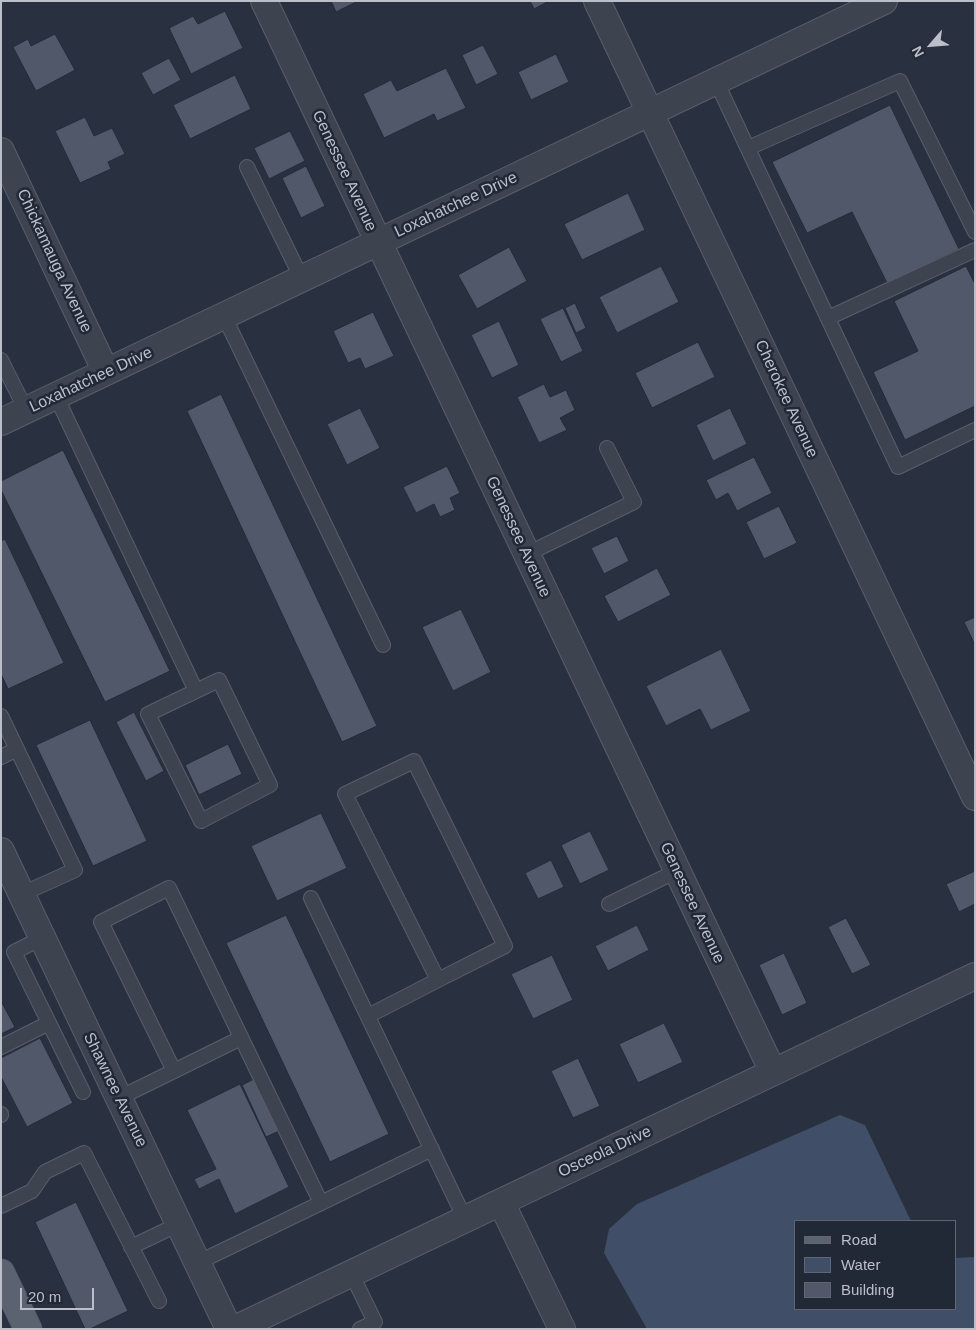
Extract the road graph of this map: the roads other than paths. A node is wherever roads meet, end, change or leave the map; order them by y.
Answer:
1 (264, 1) edge
2 (597, 1) edge
3 (884, 1) edge
4 (716, 81) junction
5 (650, 113) junction
6 (748, 148) junction
7 (1, 151) edge
8 (247, 167) dead end
9 (975, 232) edge
10 (378, 242) junction
11 (975, 250) edge
12 (302, 279) junction
13 (224, 316) junction
14 (828, 318) junction
15 (1, 360) edge
16 (106, 372) junction
17 (56, 396) junction
18 (26, 410) junction
19 (1, 422) edge
20 (975, 430) edge
21 (607, 448) dead end
22 (527, 554) junction
23 (383, 645) dead end
24 (196, 691) junction
25 (1, 716) edge
26 (17, 749) junction
27 (1, 757) edge
28 (975, 797) edge
29 (1, 851) edge
30 (677, 871) junction
31 (22, 894) junction
32 (311, 898) dead end
33 (610, 904) dead end
34 (42, 938) junction
35 (975, 976) edge
36 (438, 980) junction
37 (368, 1016) junction
38 (50, 1023) junction
39 (241, 1038) junction
40 (1, 1047) edge
41 (174, 1071) junction
42 (773, 1072) junction
43 (83, 1092) dead end
44 (118, 1098) junction
45 (432, 1150) junction
46 (501, 1202) junction
47 (321, 1203) junction
48 (1, 1206) edge
49 (465, 1218) junction
50 (179, 1224) junction
51 (131, 1247) junction
52 (197, 1262) junction
53 (1, 1273) edge
54 (351, 1273) junction
55 (158, 1301) dead end
56 (377, 1325) edge
57 (237, 1328) edge
58 (28, 1329) edge
59 (360, 1329) edge
60 (562, 1329) edge

1 - 10 street, Genessee Avenue
2 - 5 street, Cherokee Avenue
3 - 4 street, Loxahatchee Drive
4 - 5 street, Loxahatchee Drive
4 - 6 lane
5 - 10 street, Loxahatchee Drive
5 - 28 street, Cherokee Avenue
6 - 9 lane
6 - 14 lane
7 - 16 street, Chickamauga Avenue
8 - 12 lane
10 - 12 street, Loxahatchee Drive
10 - 22 street, Genessee Avenue
11 - 14 lane
12 - 13 street, Loxahatchee Drive
13 - 16 street, Loxahatchee Drive
13 - 23 lane
14 - 20 lane
15 - 18 lane
16 - 17 street, Loxahatchee Drive
17 - 18 street, Loxahatchee Drive
17 - 24 lane
18 - 19 street, Loxahatchee Drive
21 - 22 lane
22 - 30 street, Genessee Avenue
24 - 24 lane
25 - 26 lane
26 - 27 lane
26 - 31 lane
29 - 31 street, Shawnee Avenue
30 - 33 lane
30 - 42 street, Genessee Avenue
31 - 34 street, Shawnee Avenue
32 - 37 lane
34 - 38 lane
34 - 44 street, Shawnee Avenue
35 - 42 street, Osceola Drive
36 - 36 lane
36 - 37 lane
37 - 45 lane
38 - 40 lane
38 - 43 lane
39 - 41 lane
39 - 41 lane
39 - 47 lane
41 - 44 lane
42 - 46 street, Osceola Drive
44 - 50 street, Shawnee Avenue
45 - 47 lane
45 - 49 lane
46 - 49 street, Osceola Drive
46 - 60 street
47 - 52 lane
48 - 51 lane
49 - 54 street, Osceola Drive
50 - 51 lane
50 - 52 street, Shawnee Avenue
51 - 55 lane
52 - 57 street, Shawnee Avenue
53 - 58 main road
54 - 56 lane
54 - 57 street, Osceola Drive
56 - 59 lane

